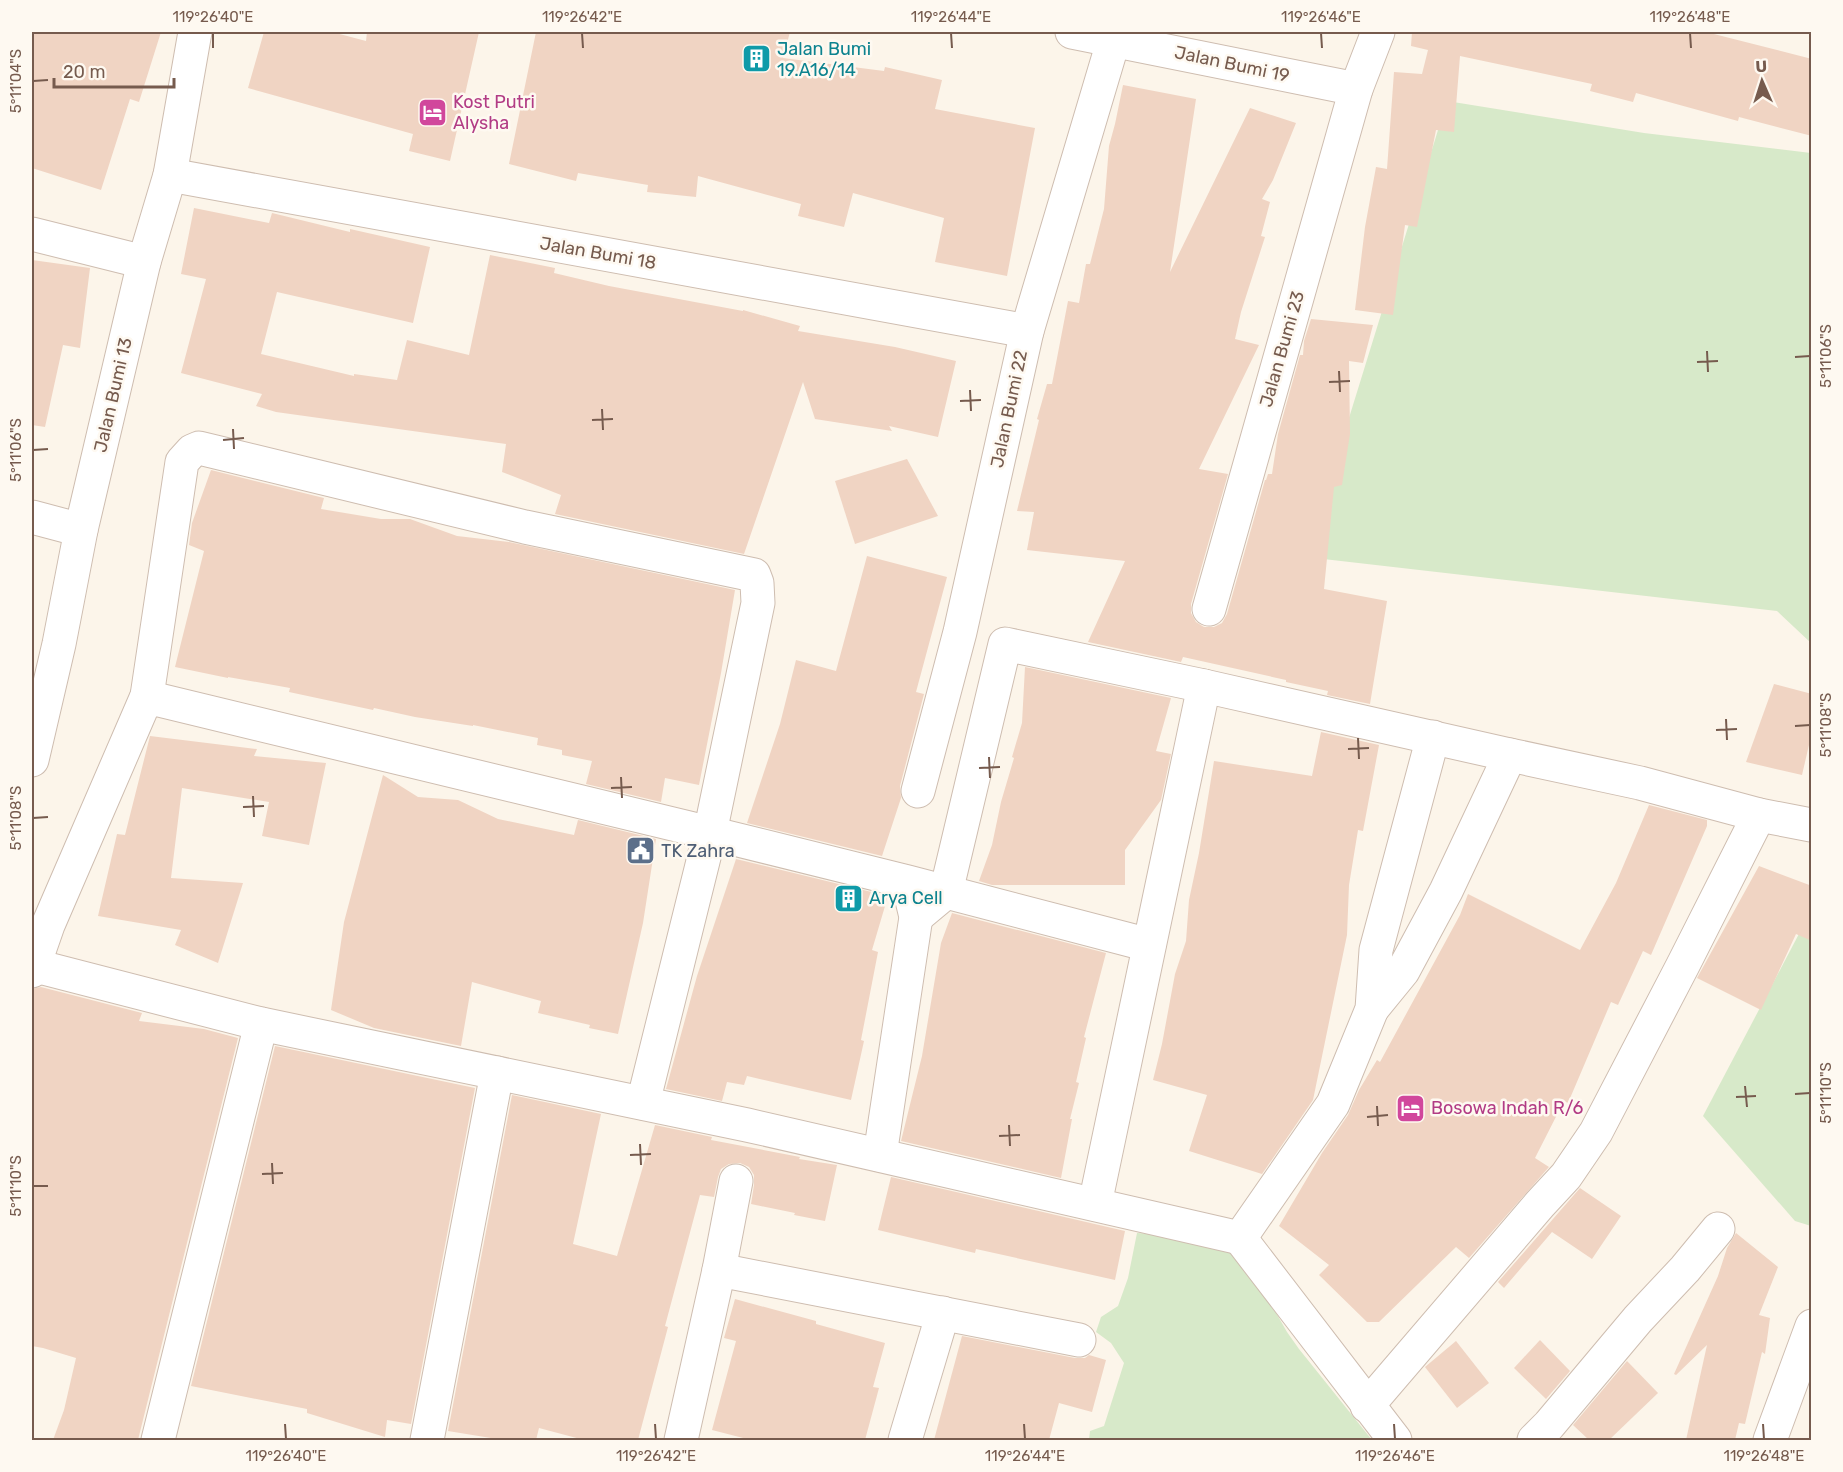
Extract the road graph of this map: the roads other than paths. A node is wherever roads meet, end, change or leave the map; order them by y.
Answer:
1 (195, 32) edge
2 (1072, 32) edge
3 (1378, 32) edge
4 (1116, 36) edge
5 (1356, 89) junction
6 (170, 175) junction
7 (32, 234) edge
8 (144, 262) junction
9 (1026, 331) junction
10 (32, 517) edge
11 (81, 530) junction
12 (1209, 609) dead end
13 (1204, 686) junction
14 (147, 696) junction
15 (1433, 737) junction
16 (1510, 756) junction
17 (32, 760) edge
18 (918, 791) dead end
19 (1759, 815) junction
20 (1811, 825) edge
21 (710, 833) junction
22 (908, 882) junction
23 (946, 892) junction
24 (916, 917) junction
25 (1149, 945) junction
26 (32, 967) edge
27 (1372, 1009) junction
28 (261, 1024) junction
29 (497, 1072) junction
30 (643, 1103) junction
31 (880, 1155) junction
32 (736, 1181) dead end
33 (1095, 1204) junction
34 (1718, 1229) dead end
35 (1240, 1238) junction
36 (719, 1270) junction
37 (943, 1313) junction
38 (1812, 1326) edge
39 (1079, 1340) dead end
40 (1367, 1406) junction
41 (158, 1440) edge
42 (427, 1440) edge
43 (681, 1440) edge
44 (905, 1440) edge
45 (1395, 1440) edge
46 (1534, 1440) edge
47 (1770, 1440) edge

1 - 6 street, Jalan Bumi 13
2 - 4 street, Jalan Bumi 19
3 - 5 street, Jalan Bumi 23
4 - 5 street, Jalan Bumi 19
4 - 9 street, Jalan Bumi 22
5 - 12 street, Jalan Bumi 23
6 - 8 street, Jalan Bumi 13
6 - 9 street, Jalan Bumi 18
7 - 8 street
8 - 11 street, Jalan Bumi 13
9 - 18 street, Jalan Bumi 22
10 - 11 street
11 - 17 street, Jalan Bumi 13
13 - 15 street
13 - 23 street
13 - 25 street
14 - 21 street
14 - 21 street
14 - 26 street
15 - 16 street
15 - 27 street
16 - 19 street
16 - 27 street
19 - 20 street
19 - 40 street
21 - 22 street
21 - 30 street
22 - 23 street
22 - 24 street
23 - 24 street
23 - 25 street
24 - 31 street
25 - 33 street
26 - 28 street
27 - 35 street
28 - 29 street
28 - 41 street
29 - 30 street
29 - 42 street
30 - 31 street
31 - 33 street
32 - 36 street
33 - 35 street
34 - 46 street
35 - 40 street
36 - 37 street
36 - 43 street
37 - 39 street
37 - 44 street
38 - 47 street
40 - 45 street

